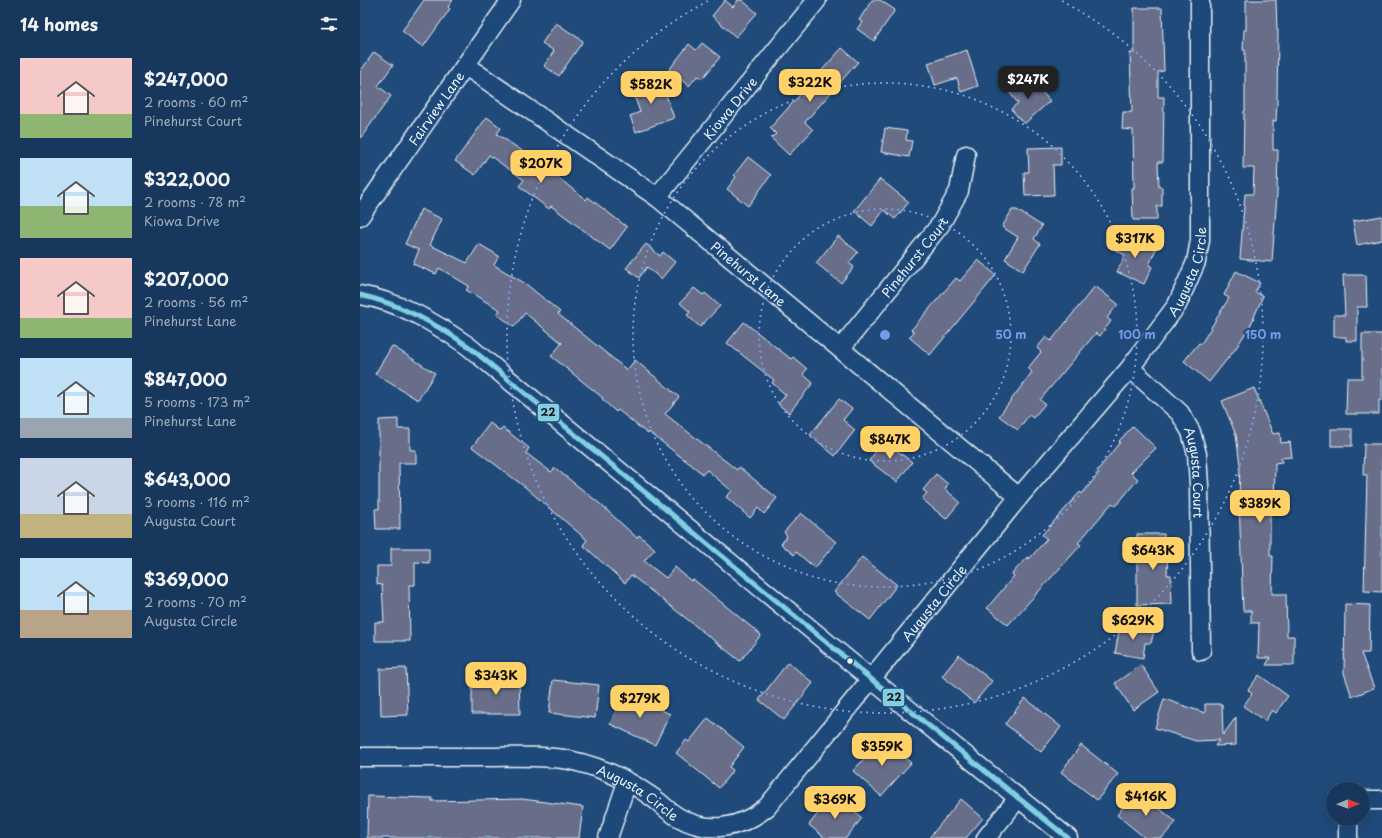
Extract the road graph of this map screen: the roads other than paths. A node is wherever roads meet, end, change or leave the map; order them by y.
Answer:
1 (511, 0) edge
2 (817, 0) edge
3 (1200, 0) edge
4 (466, 66) junction
5 (966, 155) dead end
6 (657, 197) junction
7 (360, 216) edge
8 (360, 295) edge
9 (841, 348) junction
10 (1130, 368) junction
11 (1019, 497) junction
12 (1201, 651) dead end
13 (871, 679) junction
14 (360, 757) edge
15 (627, 782) junction
16 (1018, 798) junction
17 (1370, 800) edge
18 (1382, 800) edge
19 (1348, 826) edge
20 (608, 838) edge
21 (986, 838) edge
22 (1068, 838) edge
23 (1348, 838) edge

1 - 4 street, Fairview Lane
2 - 6 street, Kiowa Drive
3 - 10 street, Augusta Circle
4 - 6 street, Pinehurst Lane
4 - 7 street, Fairview Lane
5 - 9 street, Pinehurst Court
6 - 9 street, Pinehurst Lane
8 - 13 street
9 - 11 street, Pinehurst Lane
10 - 11 street, Augusta Circle
10 - 12 street, Augusta Court
11 - 13 street, Augusta Circle
13 - 15 street, Augusta Circle
13 - 16 street
14 - 15 street, Augusta Circle
15 - 20 street
16 - 21 street
16 - 22 street
17 - 18 street
19 - 23 street

